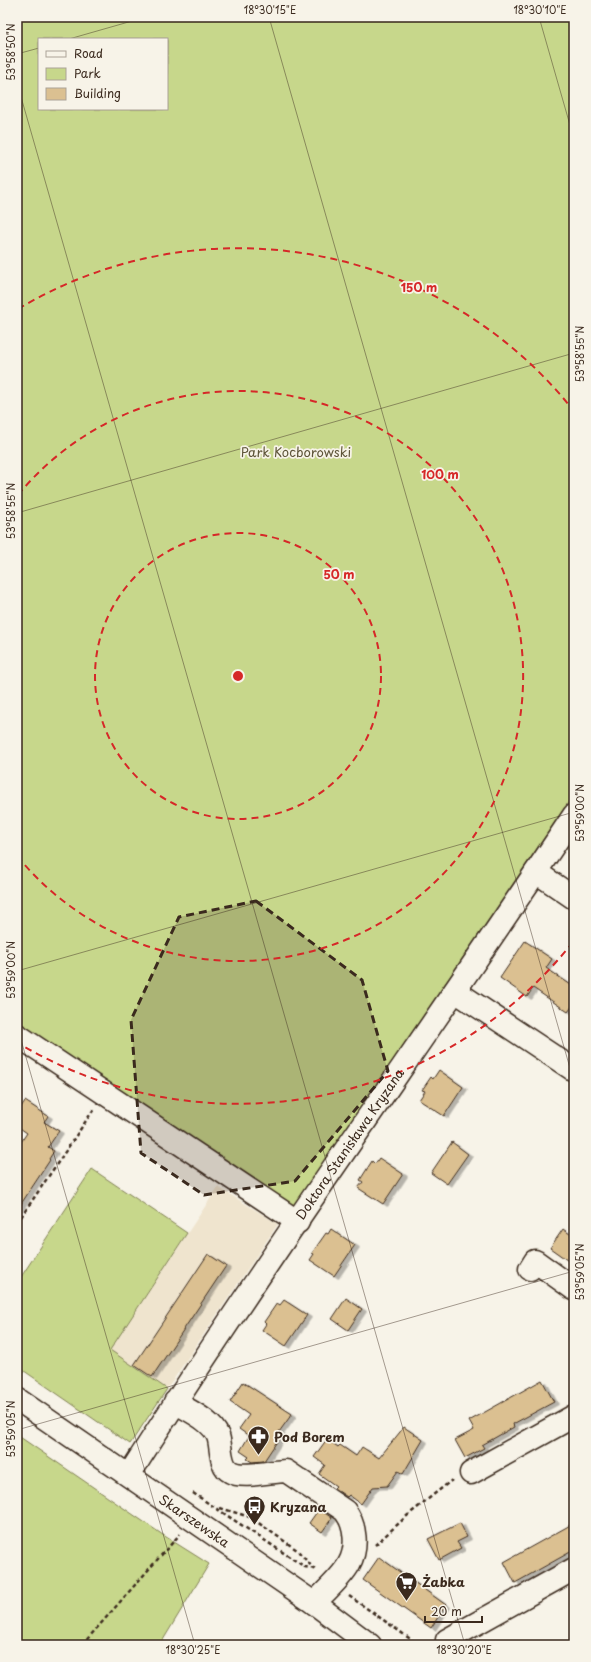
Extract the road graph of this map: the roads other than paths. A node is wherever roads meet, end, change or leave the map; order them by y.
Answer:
1 (574, 815) edge
2 (536, 872) junction
3 (574, 898) edge
4 (455, 991) junction
5 (17, 1035) edge
6 (574, 1070) edge
7 (298, 1222) junction
8 (530, 1269) dead end
9 (574, 1289) edge
10 (17, 1398) edge
11 (175, 1402) junction
12 (574, 1416) edge
13 (470, 1473) road end
14 (129, 1475) junction
15 (574, 1569) edge
16 (314, 1603) junction
17 (446, 1640) dead end
18 (370, 1645) edge

1 - 2 street, Doktora Stanisława Kryzana
2 - 3 street
2 - 4 street, Doktora Stanisława Kryzana
4 - 6 street
4 - 7 street, Doktora Stanisława Kryzana
5 - 7 street
7 - 11 street, Doktora Stanisława Kryzana
8 - 9 street
10 - 14 street, Skarszewska
11 - 14 street, Doktora Stanisława Kryzana
11 - 16 street
12 - 13 street
14 - 16 street, Skarszewska
15 - 17 street
16 - 18 street, Skarszewska

